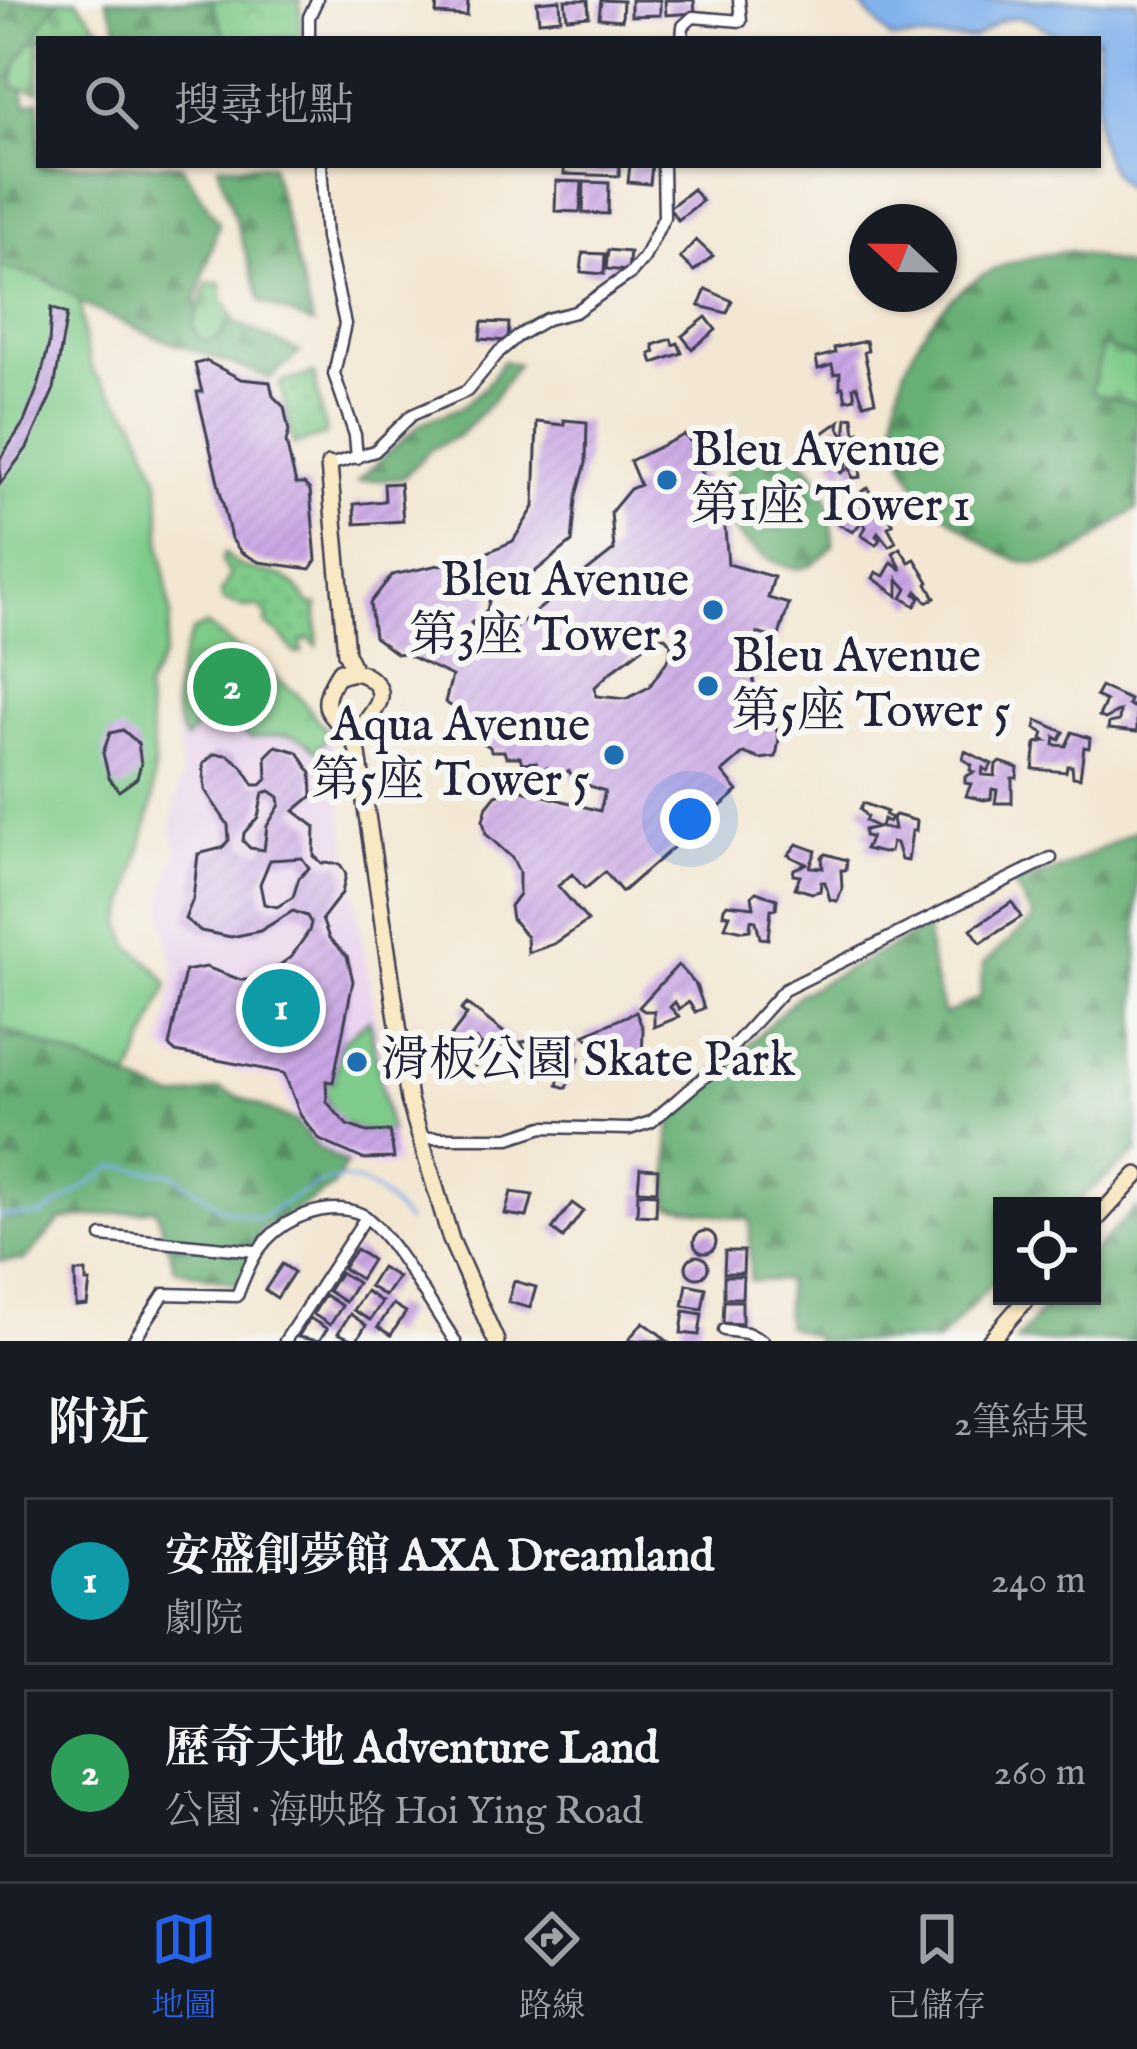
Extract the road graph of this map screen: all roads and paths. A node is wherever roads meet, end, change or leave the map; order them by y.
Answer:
1 (317, 0) edge
2 (740, 0) edge
3 (309, 36) edge
4 (682, 36) edge
5 (321, 168) edge
6 (664, 168) edge
7 (357, 458) junction
8 (329, 465) joint
9 (346, 653) junction
10 (355, 673) junction
11 (337, 677) junction
12 (363, 725) junction
13 (343, 726) junction
14 (357, 747) junction
15 (1052, 858) dead end
16 (419, 1138) junction
17 (1137, 1175) edge
18 (1101, 1214) edge
19 (366, 1217) junction
20 (102, 1236) dead end
21 (255, 1251) junction
22 (1021, 1305) edge
23 (724, 1330) dead end
24 (133, 1341) edge
25 (285, 1341) edge
26 (455, 1341) edge
27 (496, 1341) edge
28 (763, 1341) edge
29 (989, 1341) edge

1 - 3 street
2 - 4 street
5 - 7 street
6 - 7 street
7 - 8 street
8 - 9 street
9 - 10 street
9 - 11 street
10 - 11 street
10 - 12 street
11 - 13 street
12 - 13 street
12 - 14 street
13 - 14 street
14 - 16 street
15 - 16 street
16 - 27 street
17 - 18 street
19 - 21 street
19 - 25 street
19 - 26 street
20 - 21 street
21 - 24 street
22 - 29 street
23 - 28 street

